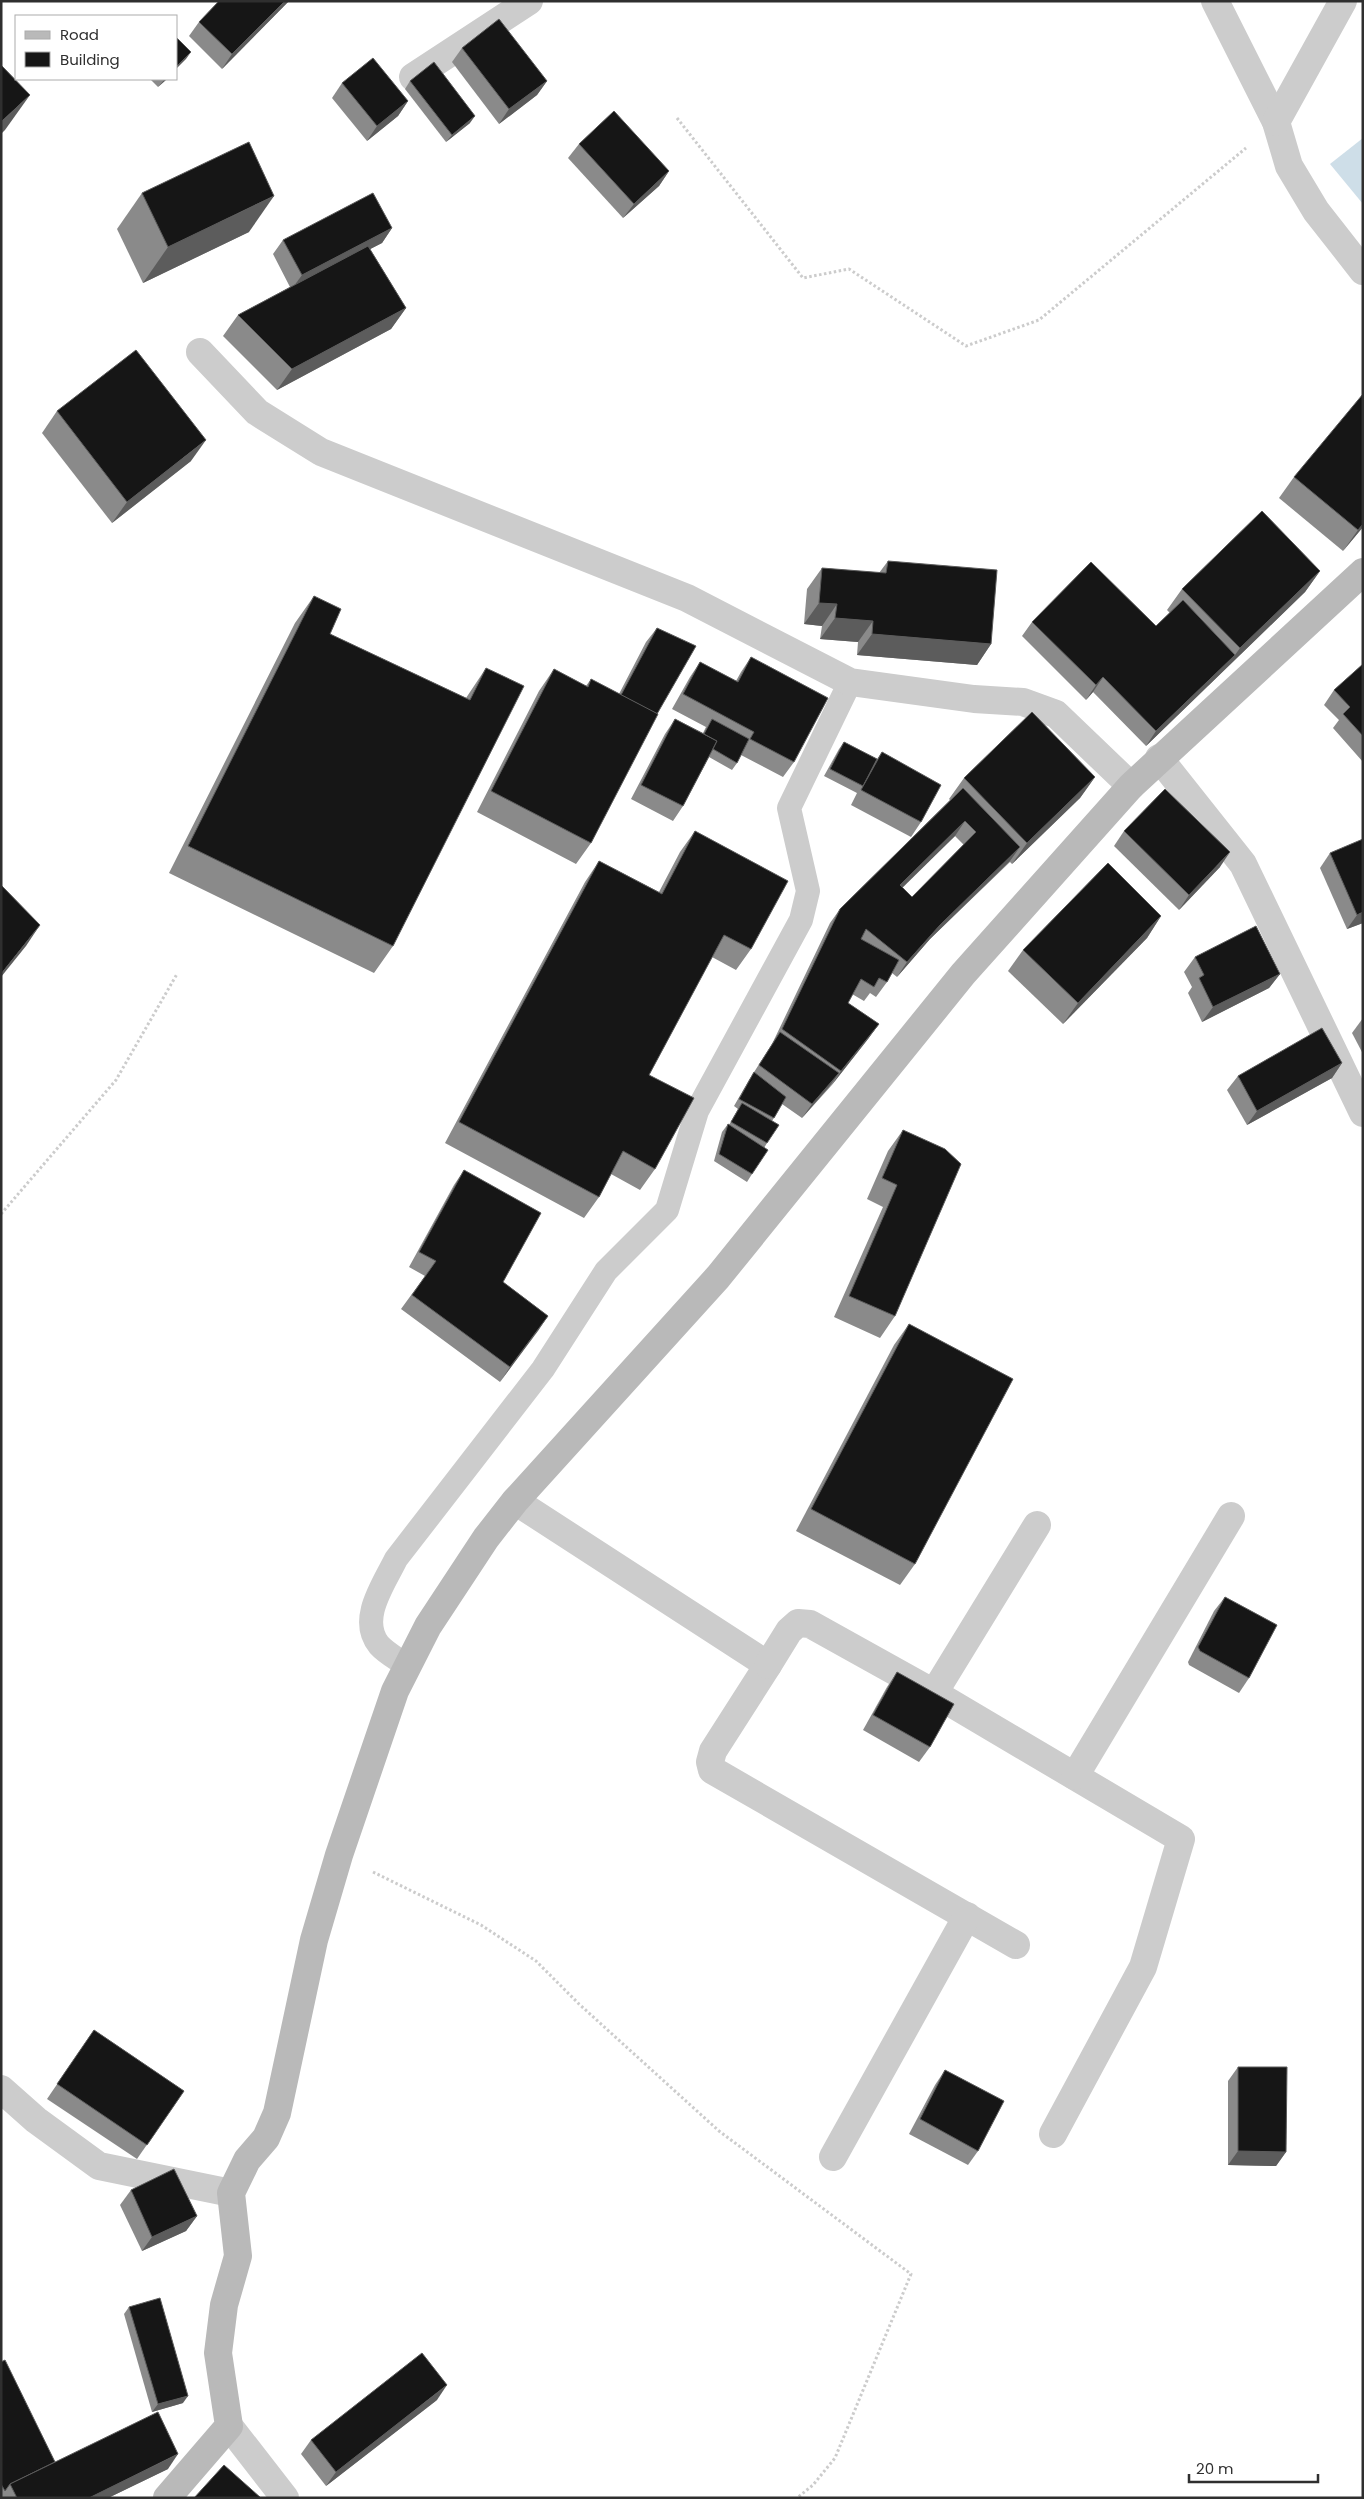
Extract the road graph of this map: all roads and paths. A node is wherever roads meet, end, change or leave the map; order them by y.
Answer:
1 (1215, 1) edge
2 (1342, 1) edge
3 (522, 3) edge
4 (413, 77) edge
5 (677, 118) dead end
6 (1276, 122) junction
7 (1363, 271) edge
8 (200, 352) dead end
9 (1363, 572) edge
10 (850, 682) junction
11 (1159, 758) junction
12 (1131, 786) junction
13 (177, 974) dead end
14 (1363, 1113) edge
15 (1, 1214) edge
16 (514, 1501) junction
17 (1232, 1516) dead end
18 (1037, 1525) dead end
19 (768, 1665) junction
20 (407, 1666) junction
21 (934, 1693) junction
22 (1075, 1776) junction
23 (339, 1855) junction
24 (967, 1916) junction
25 (1016, 1944) dead end
26 (1, 2089) edge
27 (1053, 2134) dead end
28 (834, 2157) dead end
29 (231, 2193) junction
30 (229, 2426) junction
31 (167, 2498) edge
32 (284, 2498) edge
33 (797, 2498) edge

1 - 6 street
2 - 6 street
3 - 4 street
5 - 6 path
6 - 7 street
8 - 10 street
9 - 11 main road
10 - 12 street
10 - 20 lane
11 - 12 main road
11 - 14 street
12 - 16 main road
13 - 15 path
16 - 19 street
16 - 20 main road
17 - 22 street
18 - 21 street
19 - 21 street
19 - 24 street
20 - 23 main road
21 - 22 street
22 - 27 street
23 - 29 main road
23 - 33 path
24 - 25 street
24 - 28 street
26 - 29 street
29 - 30 main road
30 - 31 main road
30 - 32 street

